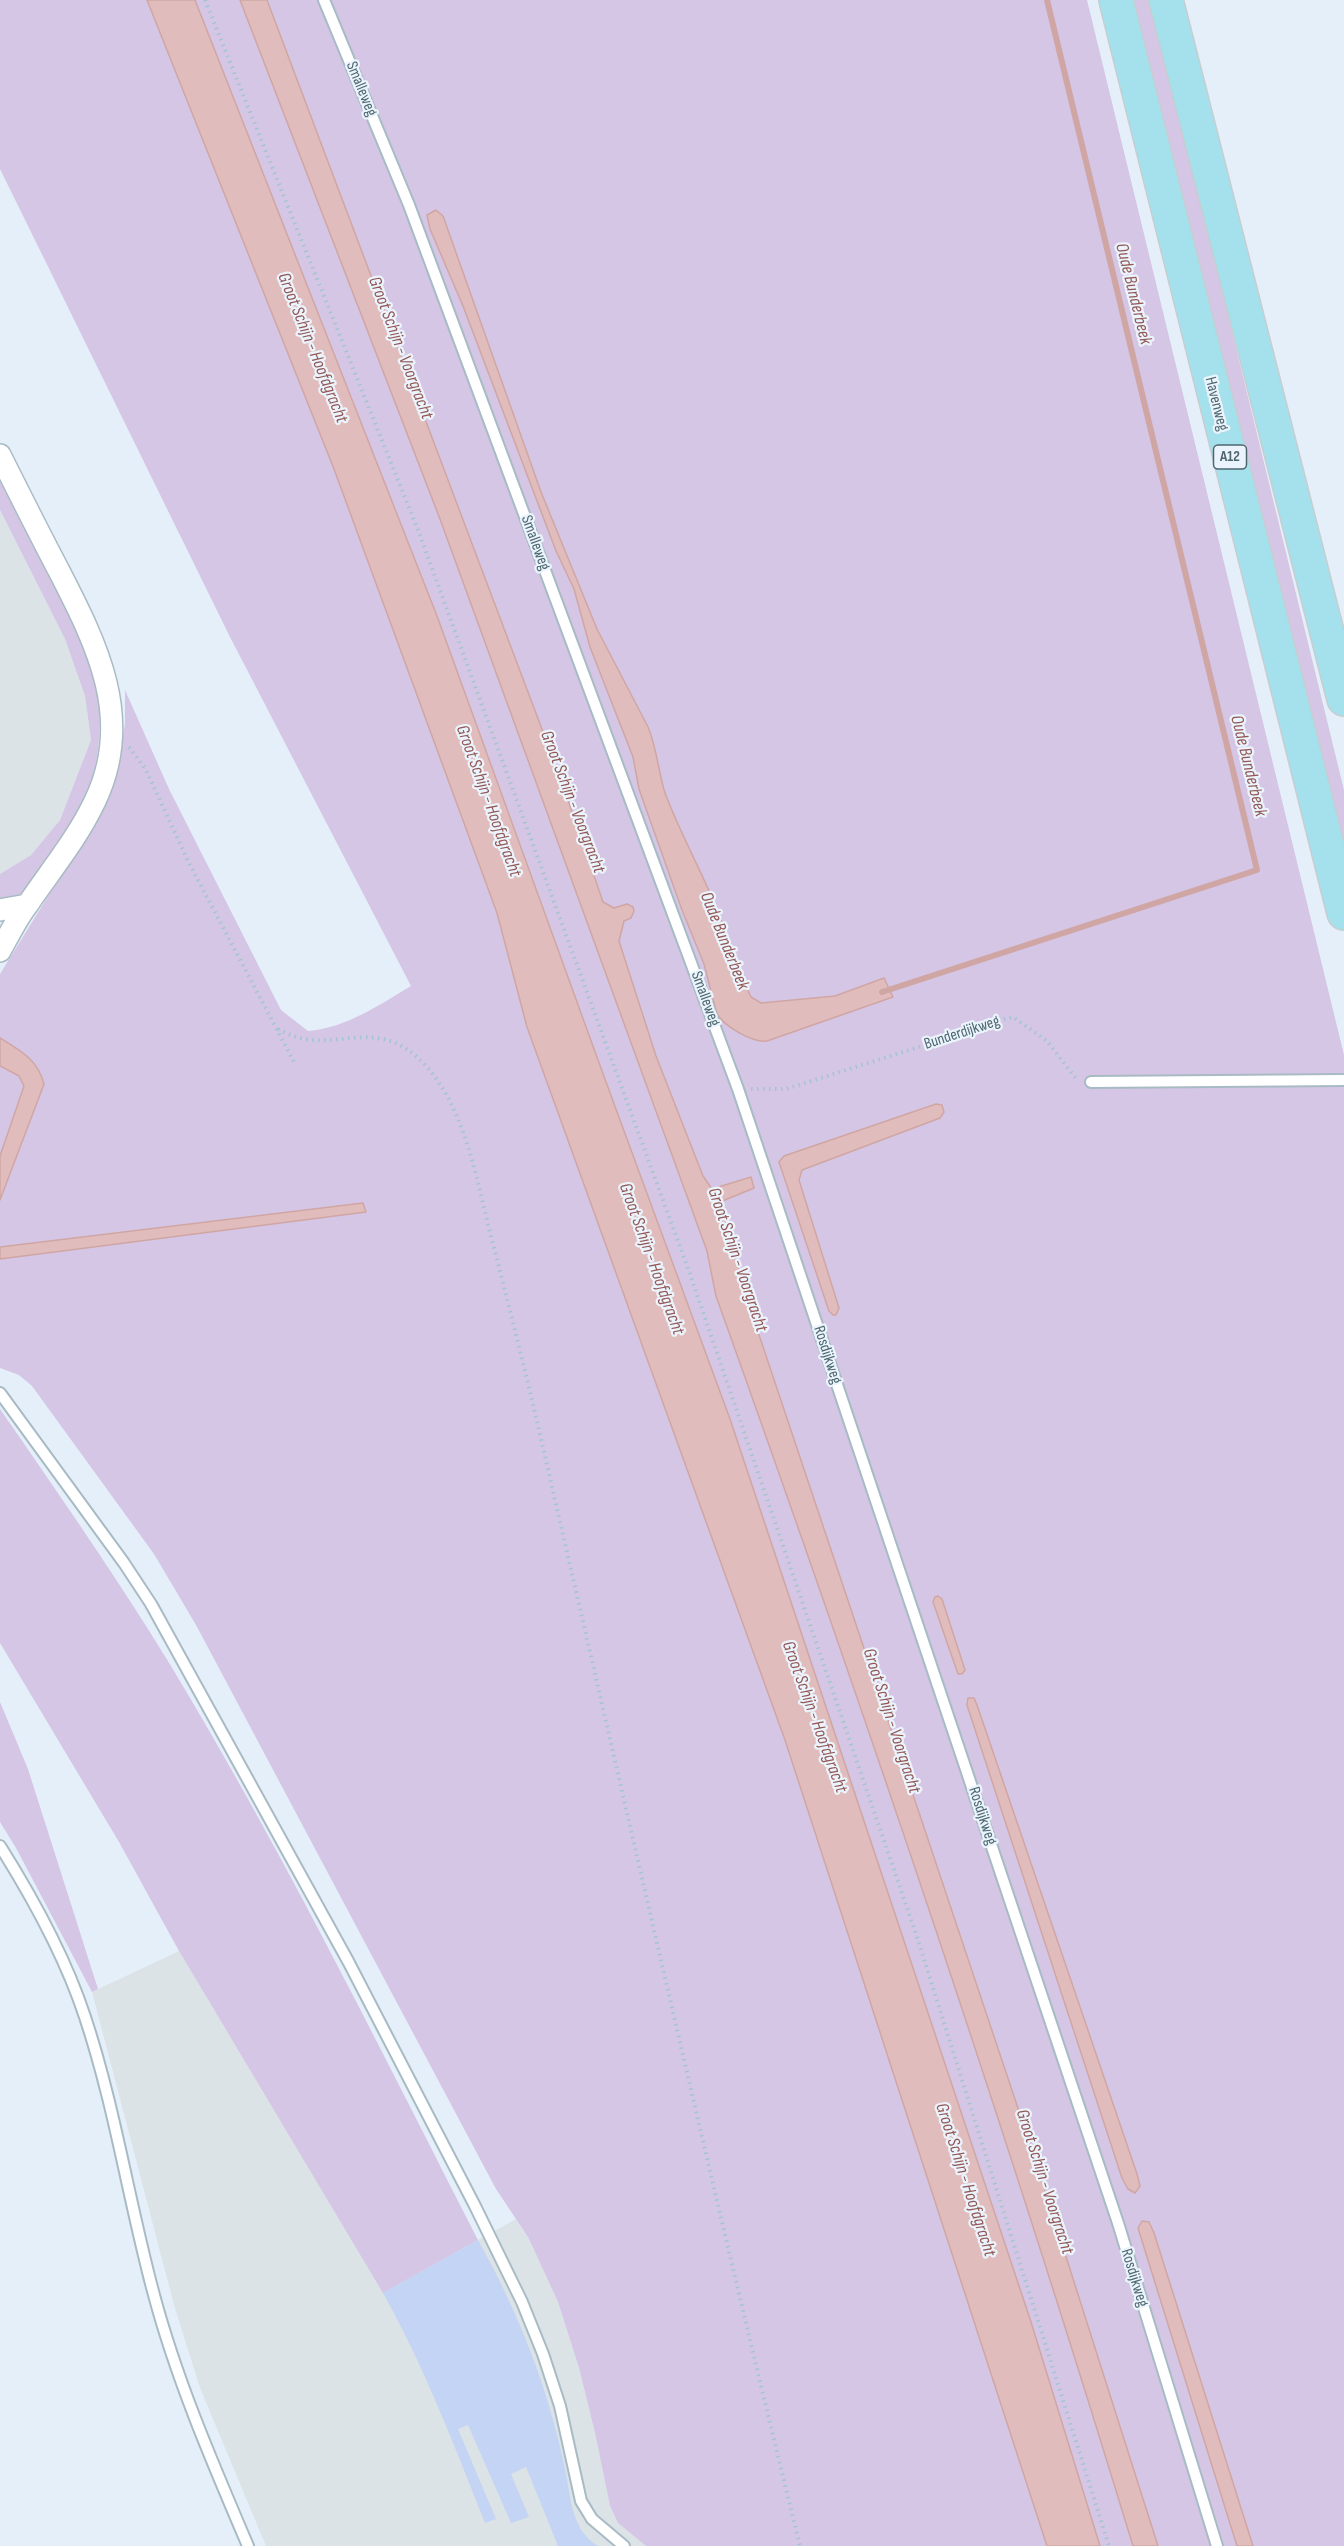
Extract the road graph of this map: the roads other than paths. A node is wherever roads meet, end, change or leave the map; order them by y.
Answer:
1 (324, 0) edge
2 (1116, 0) edge
3 (1166, 0) edge
4 (0, 455) edge
5 (1326, 620) junction
6 (1344, 677) edge
7 (1344, 699) edge
8 (27, 905) junction
9 (0, 910) edge
10 (1344, 913) edge
11 (0, 951) edge
12 (1344, 1080) edge
13 (1091, 1082) road end
14 (738, 1089) joint
15 (0, 1393) edge
16 (0, 1846) edge
17 (248, 2546) edge
18 (624, 2546) edge
19 (1217, 2546) edge

1 - 14 lane, Smalleweg
2 - 10 highway, Havenweg / A12
3 - 5 highway
4 - 8 street
5 - 6 highway
5 - 7 highway
8 - 9 street
8 - 11 street
12 - 13 lane
14 - 19 lane, Rosdijkweg
15 - 18 lane
16 - 17 lane

